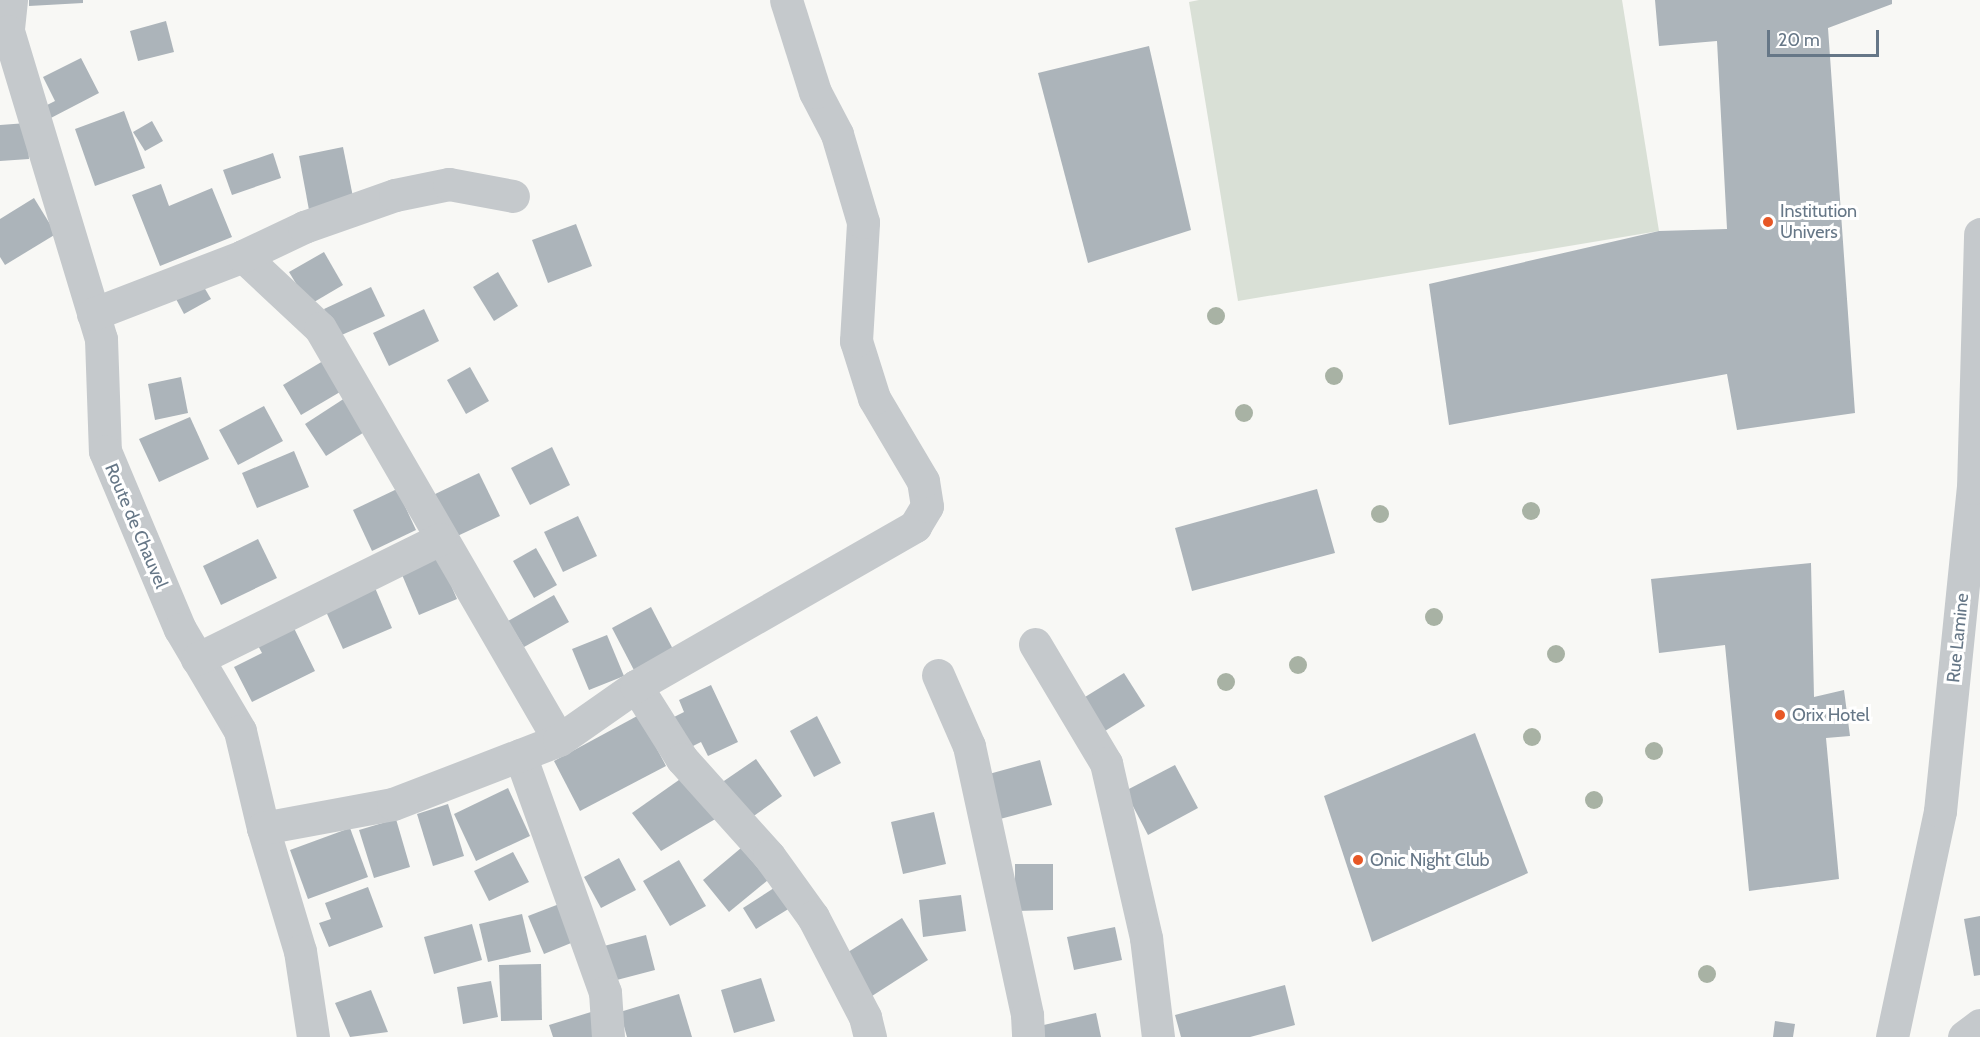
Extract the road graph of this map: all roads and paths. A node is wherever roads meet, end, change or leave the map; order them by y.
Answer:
1 (11, 0) edge
2 (786, 0) edge
3 (513, 196) dead end
4 (1980, 234) edge
5 (243, 256) junction
6 (93, 314) junction
7 (440, 539) junction
8 (1035, 644) dead end
9 (197, 658) junction
10 (938, 675) dead end
11 (636, 686) junction
12 (559, 740) junction
13 (520, 755) junction
14 (263, 828) junction
15 (1980, 1024) edge
16 (313, 1037) edge
17 (608, 1037) edge
18 (870, 1037) edge
19 (1028, 1037) edge
20 (1158, 1037) edge
21 (1892, 1037) edge
22 (1964, 1037) edge

1 - 6 street, Route de Chauvel
2 - 11 street
3 - 5 street
4 - 21 street, Rue Lamine
5 - 6 street
5 - 7 street
6 - 9 street, Route de Chauvel
7 - 9 street
7 - 12 street
8 - 20 street
9 - 14 street, Route de Chauvel
10 - 19 street
11 - 12 street
11 - 18 street
12 - 13 street
13 - 14 street
13 - 17 street
14 - 16 street, Route de Chauvel
15 - 22 street

